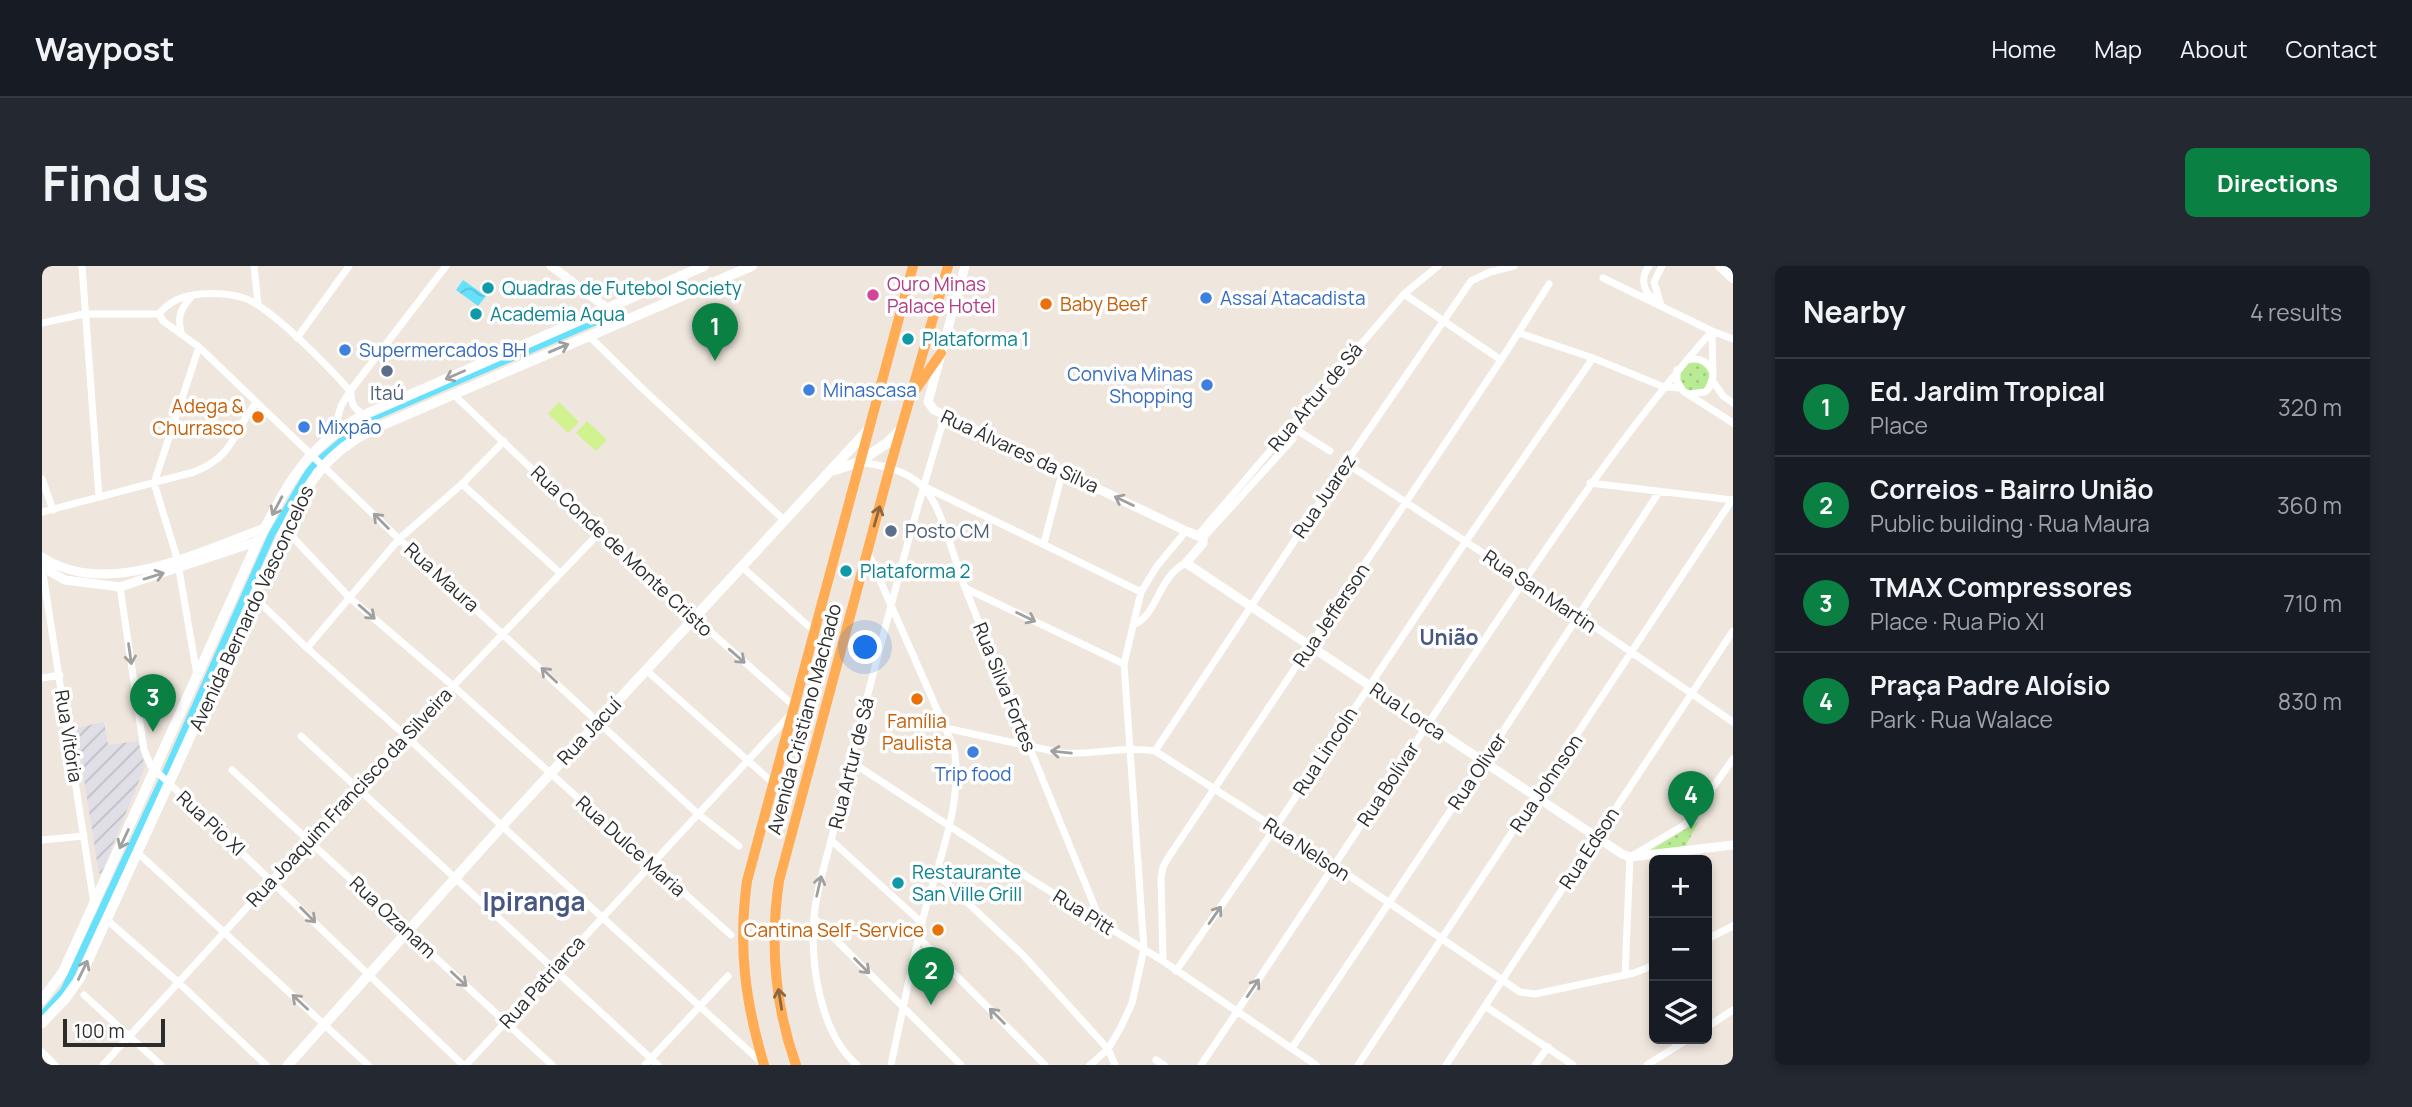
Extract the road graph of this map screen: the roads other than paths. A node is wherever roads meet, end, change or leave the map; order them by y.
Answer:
1 (82, 266) edge
2 (254, 266) edge
3 (349, 266) edge
4 (446, 266) edge
5 (551, 266) edge
6 (704, 266) edge
7 (752, 266) edge
8 (948, 266) edge
9 (965, 266) edge
10 (1437, 266) edge
11 (1514, 266) edge
12 (1649, 266) edge
13 (1662, 266) edge
14 (1712, 266) edge
15 (1720, 266) edge
16 (912, 267) edge
17 (742, 269) edge
18 (686, 274) junction
19 (1732, 277) edge
20 (1603, 278) dead end
21 (1549, 284) dead end
22 (693, 291) junction
23 (1404, 294) junction
24 (194, 295) junction
25 (258, 304) junction
26 (1661, 305) junction
27 (607, 308) junction
28 (84, 314) junction
29 (159, 314) junction
30 (1442, 320) junction
31 (621, 323) junction
32 (42, 324) edge
33 (1712, 331) junction
34 (181, 332) junction
35 (1518, 333) junction
36 (589, 336) junction
37 (297, 338) junction
38 (1733, 339) edge
39 (199, 347) junction
40 (941, 353) junction
41 (1593, 358) junction
42 (1502, 360) junction
43 (1686, 360) junction
44 (1678, 370) junction
45 (1712, 371) junction
46 (1712, 380) junction
47 (1664, 387) junction
48 (1680, 388) junction
49 (351, 391) junction
50 (453, 394) junction
51 (1688, 394) junction
52 (910, 397) junction
53 (256, 402) junction
54 (1733, 403) edge
55 (364, 415) junction
56 (945, 416) junction
57 (1733, 423) edge
58 (1292, 427) junction
59 (901, 429) junction
60 (868, 430) junction
61 (333, 434) junction
62 (504, 441) junction
63 (1330, 451) dead end
64 (312, 453) junction
65 (859, 462) junction
66 (1346, 463) junction
67 (323, 465) junction
68 (890, 467) junction
69 (1063, 470) junction
70 (831, 472) junction
71 (42, 479) edge
72 (154, 483) junction
73 (1591, 483) junction
74 (462, 484) junction
75 (923, 486) junction
76 (1659, 492) junction
77 (99, 497) junction
78 (1732, 500) edge
79 (1408, 502) junction
80 (52, 510) junction
81 (42, 512) edge
82 (785, 521) junction
83 (265, 528) junction
84 (285, 529) junction
85 (1186, 531) junction
86 (599, 533) junction
87 (1201, 536) junction
88 (399, 539) junction
89 (258, 541) junction
90 (1465, 541) junction
91 (1044, 543) junction
92 (867, 551) junction
93 (42, 557) edge
94 (178, 563) junction
95 (1186, 564) junction
96 (42, 567) edge
97 (742, 567) junction
98 (559, 572) junction
99 (130, 573) junction
100 (1524, 580) junction
101 (120, 587) junction
102 (964, 587) junction
103 (1141, 592) junction
104 (254, 597) junction
105 (350, 598) junction
106 (891, 606) junction
107 (1250, 608) junction
108 (1579, 616) junction
109 (694, 618) junction
110 (1133, 625) junction
111 (813, 630) junction
112 (1733, 631) edge
113 (503, 632) junction
114 (1310, 646) junction
115 (306, 648) junction
116 (1632, 652) junction
117 (1124, 664) junction
118 (646, 670) junction
119 (60, 675) junction
120 (197, 676) junction
121 (42, 678) edge
122 (452, 685) junction
123 (1368, 685) junction
124 (1691, 694) junction
125 (792, 710) junction
126 (598, 722) junction
127 (1733, 722) edge
128 (1427, 724) junction
129 (945, 729) junction
130 (301, 736) dead end
131 (406, 736) junction
132 (1030, 747) junction
133 (1129, 747) junction
134 (1155, 751) junction
135 (1733, 759) edge
136 (748, 760) junction
137 (850, 761) junction
138 (1483, 762) junction
139 (155, 770) junction
140 (232, 770) dead end
141 (551, 773) junction
142 (772, 782) junction
143 (169, 784) junction
144 (356, 787) junction
145 (1216, 788) junction
146 (1536, 798) junction
147 (698, 814) junction
148 (949, 824) junction
149 (502, 826) junction
150 (1275, 828) junction
151 (84, 836) junction
152 (1596, 837) junction
153 (310, 839) junction
154 (42, 840) edge
155 (831, 840) junction
156 (1733, 845) edge
157 (739, 846) dead end
158 (138, 853) junction
159 (1630, 857) junction
160 (652, 866) junction
161 (1335, 866) junction
162 (935, 872) junction
163 (457, 879) junction
164 (273, 881) junction
165 (1388, 902) junction
166 (94, 905) junction
167 (602, 918) junction
168 (814, 918) junction
169 (107, 920) junction
170 (922, 923) junction
171 (1101, 923) junction
172 (1733, 926) edge
173 (225, 932) junction
174 (409, 933) junction
175 (731, 935) dead end
176 (1712, 936) edge
177 (919, 937) junction
178 (1441, 941) junction
179 (1144, 949) junction
180 (1163, 961) junction
181 (1649, 967) edge
182 (553, 969) junction
183 (1176, 971) junction
184 (369, 975) junction
185 (1625, 975) junction
186 (728, 976) dead end
187 (1501, 981) junction
188 (179, 983) junction
189 (84, 995) dead end
190 (42, 1000) edge
191 (1485, 1006) junction
192 (700, 1007) junction
193 (903, 1007) junction
194 (1733, 1010) edge
195 (1237, 1011) junction
196 (506, 1022) junction
197 (42, 1023) edge
198 (322, 1023) junction
199 (1712, 1024) edge
200 (130, 1036) junction
201 (1680, 1044) edge
202 (1548, 1047) junction
203 (1292, 1048) junction
204 (1108, 1049) junction
205 (42, 1052) edge
206 (651, 1058) junction
207 (1156, 1060) dead end
208 (55, 1065) edge
209 (103, 1065) edge
210 (161, 1065) edge
211 (265, 1065) edge
212 (282, 1065) edge
213 (288, 1065) edge
214 (368, 1065) edge
215 (465, 1065) edge
216 (552, 1065) edge
217 (645, 1065) edge
218 (658, 1065) edge
219 (764, 1065) edge
220 (796, 1065) edge
221 (857, 1065) edge
222 (891, 1065) edge
223 (961, 1065) edge
224 (1045, 1065) edge
225 (1090, 1065) edge
226 (1115, 1065) edge
227 (1164, 1065) edge
228 (1201, 1065) edge
229 (1316, 1065) edge
230 (1358, 1065) edge
231 (1446, 1065) edge
232 (1535, 1065) edge
233 (1573, 1065) edge
234 (1647, 1065) edge

1 - 28 street
2 - 25 street
3 - 37 street
4 - 49 street
5 - 27 street
6 - 18 main road, Avenida Bernardo Vasconcelos
7 - 17 main road, Avenida Bernardo Vasconcelos
8 - 52 highway, Avenida Cristiano Machado
9 - 40 street, Rua Álvares da Silva
10 - 23 street, Rua Artur de Sá
11 - 30 street, Rua Juarez
12 - 26 street
13 - 26 street
14 - 19 street
15 - 19 main road
16 - 60 highway, Avenida Cristiano Machado
17 - 22 main road, Avenida Bernardo Vasconcelos
18 - 22 main road
18 - 27 main road, Avenida Bernardo Vasconcelos
20 - 26 street
21 - 35 street, Rua Jefferson
22 - 31 main road, Avenida Bernardo Vasconcelos
23 - 30 street
23 - 58 street, Rua Artur de Sá
24 - 25 street
24 - 29 street
24 - 34 street
25 - 37 street
26 - 33 street
27 - 31 street
27 -> 55 main road, Avenida Bernardo Vasconcelos
28 - 29 street
28 - 32 street
28 - 77 street
29 - 34 street, Rua Maura
30 - 42 street
30 - 66 street, Rua Juarez
31 - 36 main road, Avenida Bernardo Vasconcelos
33 - 38 street
33 - 43 street
33 - 45 street
34 - 39 street, Rua Maura
35 - 41 street
35 - 42 street, Rua Jefferson
50 -> 36 main road, Avenida Bernardo Vasconcelos
36 - 82 street
37 - 49 street
39 - 53 street, Rua Maura
39 - 72 street
40 - 52 highway
40 - 56 street, Rua Álvares da Silva
41 - 47 street
41 - 90 street, Rua Lincoln
42 - 79 street, Rua Jefferson
43 - 44 street
43 - 45 street
44 - 47 street, Rua Bolívar
44 - 48 street
45 - 46 street
46 - 51 street
46 - 54 street
47 - 48 street
47 - 73 street, Rua Bolívar
48 - 51 street
49 - 55 street
49 - 61 street
50 - 62 street, Rua Conde de Monte Cristo
50 - 67 main road, Avenida Bernardo Vasconcelos
51 - 57 street
52 - 59 highway, Avenida Cristiano Machado
53 - 64 street, Rua Maura
53 - 72 street
55 - 61 main road, Avenida Bernardo Vasconcelos
56 - 69 street, Rua Álvares da Silva
56 - 75 street, Rua Artur de Sá
58 - 63 street
58 - 87 street, Rua Artur de Sá
59 - 65 main road, Rua Jacuí
59 - 68 highway, Avenida Cristiano Machado
60 - 65 highway, Avenida Cristiano Machado
60 - 70 main road, Rua Jacuí
61 - 64 main road, Avenida Bernardo Vasconcelos
62 - 74 street
62 - 86 street, Rua Conde de Monte Cristo
64 - 67 street, Rua Maura
64 -> 83 main road, Avenida Bernardo Vasconcelos
65 - 68 street, Rua Jacuí
65 - 70 main road, Rua Jacuí
65 - 111 highway, Avenida Cristiano Machado
66 - 79 street, Rua San Martin
66 - 107 street, Rua Juarez
67 - 84 main road, Avenida Bernardo Vasconcelos
88 -> 67 street, Rua Maura
68 - 75 street
92 -> 68 highway, Avenida Cristiano Machado
85 -> 69 street, Rua Álvares da Silva
69 - 91 street
70 - 82 main road, Rua Jacuí
71 - 80 street
72 - 77 street
72 - 94 street
73 - 76 street
73 - 100 street, Rua Bolívar
74 - 88 street
74 - 98 street
75 - 91 street
75 - 102 street, Rua Silva Fortes
75 - 106 street, Rua Artur de Sá
76 - 78 street
76 - 108 street, Rua Oliver
77 - 80 street
78 - 116 street, Rua Johnson
79 - 90 street, Rua San Martin
79 - 114 street, Rua Jefferson
80 - 81 street
82 - 97 main road, Rua Jacuí
83 - 89 main road, Avenida Bernardo Vasconcelos
83 - 94 street
84 - 104 main road, Avenida Bernardo Vasconcelos
84 - 105 street, Rua Dulce Maria
85 - 87 street, Rua Álvares da Silva
85 - 103 street, Rua Artur de Sá
86 - 98 street, Rua Joaquim Francisco da Silveira
86 - 109 street, Rua Conde de Monte Cristo
87 - 95 street, Rua Artur de Sá
88 - 105 street
88 - 113 street, Rua Maura
89 - 94 street
89 - 120 main road, Avenida Bernardo Vasconcelos
90 - 100 street, Rua San Martin
90 - 123 street, Rua Lincoln
91 - 103 street
92 - 106 street
220 -> 92 highway, Avenida Cristiano Machado
93 - 99 street
94 - 99 street
101 -> 94 street
94 - 120 street
95 - 107 street, Rua Lorca
95 - 110 street, Rua Artur de Sá
96 - 101 street
96 - 119 street, Rua Vitória
97 - 109 main road, Rua Jacuí
97 - 111 street
98 - 113 street, Rua Joaquim Francisco da Silveira
99 - 101 street
100 - 108 street, Rua San Martin
100 - 128 street, Rua Bolívar
101 -> 139 street, Rua Pio XI
102 -> 117 street
102 - 132 street, Rua Silva Fortes
103 - 110 street, Rua Artur de Sá
104 - 115 street
104 - 143 main road, Avenida Bernardo Vasconcelos
105 - 115 street
105 -> 122 street, Rua Dulce Maria
106 - 129 street
106 - 137 street, Rua Artur de Sá
107 - 114 street, Rua Lorca
107 - 134 street, Rua Juarez
108 - 116 street, Rua San Martin
108 - 138 street, Rua Oliver
109 - 118 main road, Rua Jacuí
109 -> 125 street, Rua Conde de Monte Cristo
110 - 117 street, Rua Artur de Sá
111 - 125 highway, Avenida Cristiano Machado
112 - 124 street, Rua Edson
113 - 122 street, Rua Joaquim Francisco da Silveira
126 -> 113 street, Rua Maura
114 - 123 street, Rua Lorca
114 - 145 street, Rua Jefferson
115 - 131 street
116 - 124 street, Rua San Martin
116 - 146 street, Rua Johnson
117 - 133 street, Rua Artur de Sá
118 - 126 main road, Rua Jacuí
118 - 136 street
119 - 121 street
119 - 151 street, Rua Vitória
120 - 139 main road, Avenida Bernardo Vasconcelos
122 - 131 street, Rua Joaquim Francisco da Silveira
122 - 141 street, Rua Dulce Maria
123 - 128 street, Rua Lorca
123 - 150 street, Rua Lincoln
124 - 127 street, Rua San Martin
124 - 152 street, Rua Edson
125 - 136 street, Rua Patriarca
125 - 142 highway, Avenida Cristiano Machado
126 - 141 main road, Rua Jacuí
126 - 147 street, Rua Maura
128 - 138 street, Rua Lorca
128 - 161 street, Rua Bolívar
129 - 132 street, Rua Nelson
129 - 148 street
130 - 144 street
131 - 144 street, Rua Joaquim Francisco da Silveira
131 - 149 street
133 -> 132 street, Rua Nelson
132 - 171 street, Rua Silva Fortes
133 - 134 street, Rua Nelson
133 - 179 street, Rua Artur de Sá
134 - 145 street, Rua Nelson
135 - 159 street
136 - 142 street
136 - 147 street, Rua Patriarca
137 - 148 street, Rua Pitt
137 - 155 street, Rua Artur de Sá
138 - 146 street, Rua Lorca
138 - 165 street, Rua Oliver
139 - 143 street, Rua Pio XI
139 -> 166 main road, Avenida Bernardo Vasconcelos
140 - 153 street, Rua Ozanam
141 - 149 main road, Rua Jacuí
141 - 160 street, Rua Dulce Maria
142 - 219 highway, Avenida Cristiano Machado
143 - 158 main road, Avenida Bernardo Vasconcelos
143 - 164 street, Rua Pio XI
144 - 153 street, Rua Joaquim Francisco da Silveira
144 - 163 street
145 - 150 street, Rua Nelson
145 - 180 street, Rua Jefferson
146 - 152 street, Rua Lorca
146 - 178 street, Rua Johnson
147 - 157 street, Rua Maura
147 - 160 street, Rua Patriarca
148 - 162 street
148 - 171 street, Rua Pitt
149 - 163 main road, Rua Jacuí
149 - 167 street
150 - 161 street, Rua Nelson
183 -> 150 street, Rua Lincoln
151 - 154 street
151 - 166 street, Rua Vitória
152 - 159 street, Rua Lorca
152 - 187 street, Rua Edson
153 - 164 street, Rua Joaquim Francisco da Silveira
153 - 174 street, Rua Ozanam
168 -> 155 street, Rua Artur de Sá
155 - 170 street
156 - 159 street
158 - 169 main road, Avenida Bernardo Vasconcelos
158 - 173 street
159 - 185 street
160 - 167 street, Rua Patriarca
160 - 175 street, Rua Dulce Maria
161 - 165 street, Rua Nelson
195 -> 161 street, Rua Bolívar
162 - 170 street
162 - 204 street
163 - 174 main road, Rua Jacuí
163 - 182 street
164 - 173 street, Rua Joaquim Francisco da Silveira
164 -> 184 street, Rua Pio XI
165 - 178 street, Rua Nelson
165 - 203 street, Rua Oliver
166 - 190 main road, Avenida Bernardo Vasconcelos
167 - 182 street, Rua Patriarca
167 - 192 street
168 -> 193 street
168 - 221 street, Rua Artur de Sá
169 - 188 street
197 -> 169 main road, Avenida Bernardo Vasconcelos
170 - 177 street
171 - 179 street, Rua Pitt
172 - 176 street
173 - 188 street, Rua Joaquim Francisco da Silveira
198 -> 173 street
174 - 184 main road, Rua Jacuí
174 -> 196 street, Rua Ozanam
177 - 193 street
224 -> 177 street
178 - 187 street, Rua Nelson
178 - 230 street, Rua Johnson
179 - 180 street, Rua Pitt
179 - 204 street, Rua Artur de Sá
180 - 183 street, Rua Pitt
181 - 185 street, Rua Nelson
182 - 196 street, Rua Patriarca
182 - 206 street
183 - 195 street, Rua Pitt
184 - 198 main road, Rua Jacuí
184 - 215 street, Rua Pio XI
185 - 187 street, Rua Nelson
186 - 192 street
187 - 191 street, Rua Edson
188 - 200 street, Rua Joaquim Francisco da Silveira
188 - 211 street
189 - 200 street
191 - 202 street
191 - 231 street, Rua Edson
192 - 206 street
192 - 219 street
193 - 222 street
193 - 223 street
194 - 199 street
195 - 203 street, Rua Pitt
195 - 228 street, Rua Bolívar
196 - 215 street, Rua Patriarca
196 - 216 street, Rua Ozanam
198 - 212 main road, Rua Jacuí
198 - 213 main road, Rua Jacuí
198 - 214 street
200 - 209 street, Rua Joaquim Francisco da Silveira
200 - 210 street
201 - 234 street
202 - 232 street
202 - 233 street
203 - 229 street, Rua Pitt
204 - 225 street, Rua Artur de Sá
204 - 226 street
205 - 208 street
206 - 217 street
206 - 218 street
207 - 227 street

